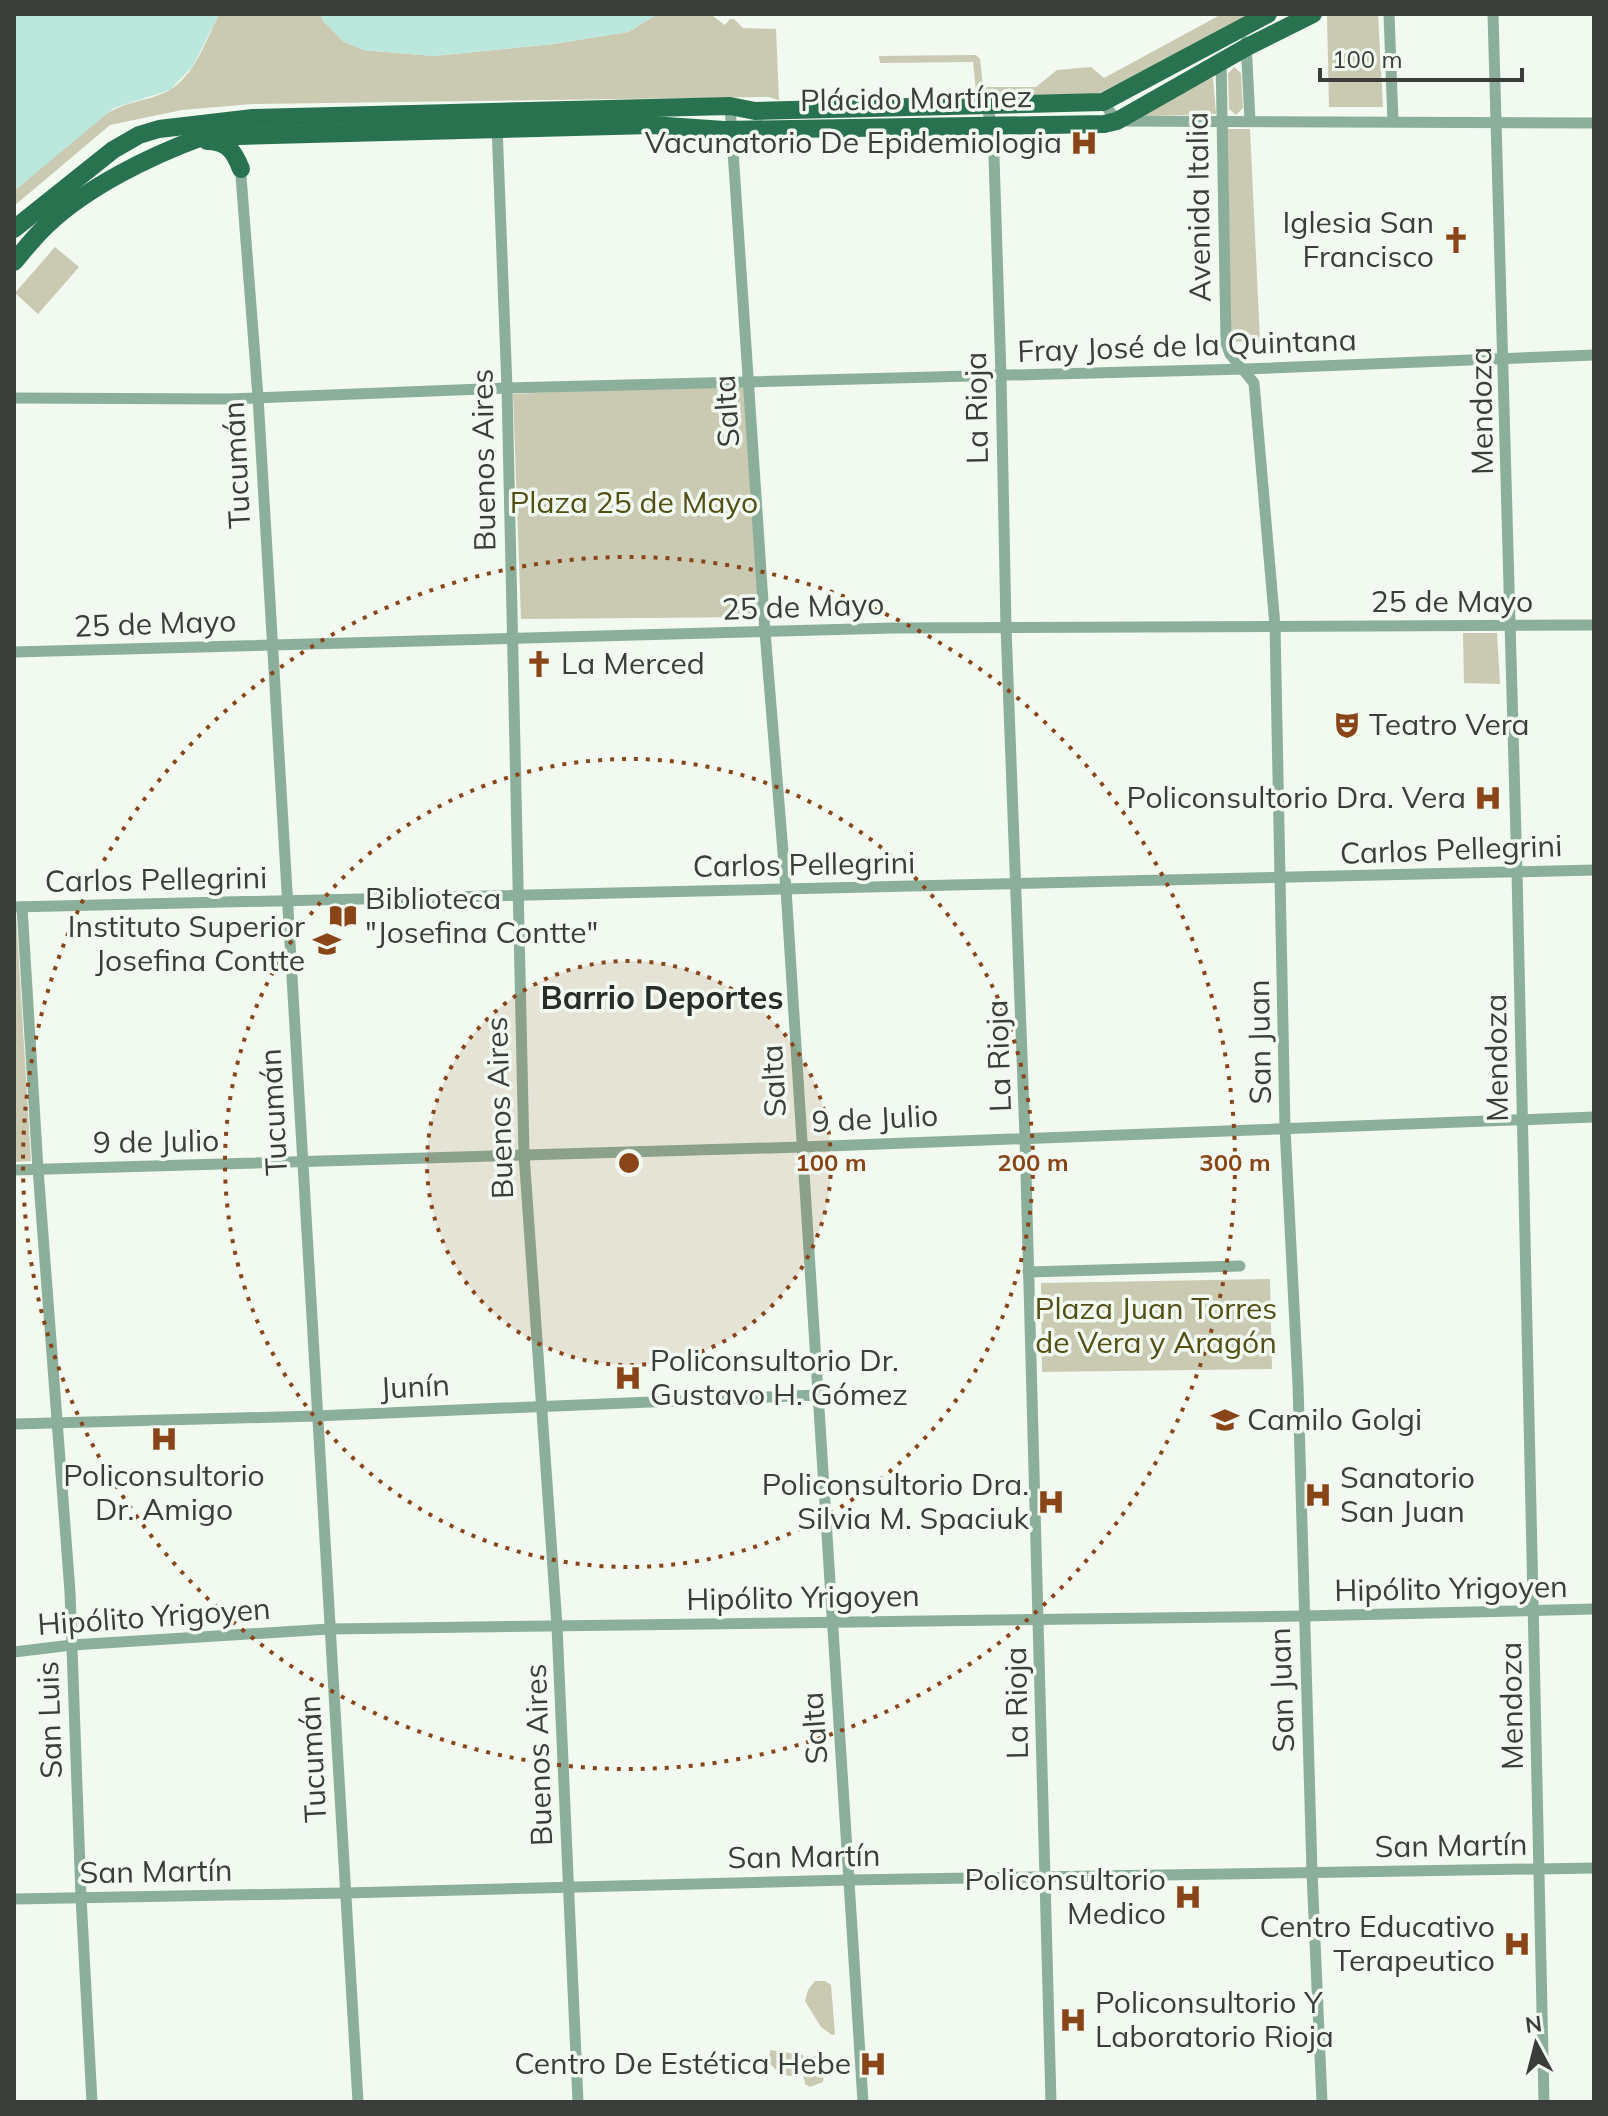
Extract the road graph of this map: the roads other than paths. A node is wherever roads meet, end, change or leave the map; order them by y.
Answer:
1 (1268, 14) edge
2 (1313, 14) edge
3 (1389, 14) edge
4 (1493, 14) edge
5 (1246, 25) junction
6 (1220, 37) junction
7 (1247, 47) junction
8 (1221, 62) junction
9 (1103, 102) junction
10 (985, 105) junction
11 (730, 106) junction
12 (651, 116) junction
13 (496, 120) junction
14 (1117, 121) junction
15 (1250, 121) junction
16 (1221, 122) junction
17 (1393, 122) junction
18 (1497, 123) junction
19 (1594, 123) edge
20 (993, 125) junction
21 (238, 127) junction
22 (733, 130) junction
23 (177, 146) junction
24 (113, 150) junction
25 (136, 167) junction
26 (241, 169) junction
27 (58, 204) junction
28 (14, 229) edge
29 (14, 262) edge
30 (1594, 355) edge
31 (1505, 359) junction
32 (1245, 369) junction
33 (1001, 376) junction
34 (750, 381) junction
35 (507, 388) junction
36 (258, 397) junction
37 (14, 398) edge
38 (1511, 625) junction
39 (1594, 625) edge
40 (1275, 626) junction
41 (1006, 627) junction
42 (765, 632) junction
43 (512, 638) junction
44 (271, 645) junction
45 (14, 652) edge
46 (1594, 870) edge
47 (1517, 872) junction
48 (1282, 878) junction
49 (1017, 885) junction
50 (786, 889) junction
51 (516, 896) junction
52 (286, 902) junction
53 (18, 907) edge
54 (1594, 1117) edge
55 (1522, 1119) junction
56 (1285, 1128) junction
57 (1025, 1137) junction
58 (802, 1147) junction
59 (524, 1154) junction
60 (302, 1163) junction
61 (38, 1169) junction
62 (14, 1170) edge
63 (1240, 1266) dead end
64 (1028, 1272) junction
65 (817, 1395) junction
66 (541, 1406) junction
67 (316, 1416) junction
68 (58, 1423) junction
69 (14, 1424) edge
70 (1594, 1609) edge
71 (1535, 1610) junction
72 (1304, 1616) junction
73 (1039, 1618) junction
74 (832, 1621) junction
75 (557, 1626) junction
76 (329, 1629) junction
77 (72, 1645) junction
78 (14, 1652) edge
79 (1539, 1868) junction
80 (1594, 1868) edge
81 (1312, 1872) junction
82 (1046, 1877) junction
83 (849, 1880) junction
84 (568, 1885) junction
85 (345, 1893) junction
86 (81, 1897) junction
87 (14, 1899) edge
88 (92, 2102) edge
89 (358, 2102) edge
90 (578, 2102) edge
91 (863, 2102) edge
92 (1051, 2102) edge
93 (1322, 2102) edge
94 (1544, 2102) edge

1 - 5 main road
2 - 7 main road
3 - 17 street
4 - 18 street, Mendoza
5 - 6 main road
5 - 7 street, Avenida Italia
6 - 8 street, Avenida Italia
6 - 9 main road
7 - 8 main road
7 - 15 street, Avenida Italia
8 - 14 main road
8 - 16 street, Avenida Italia
9 - 10 main road, Plácido Martínez
9 - 14 street
10 - 11 main road, Plácido Martínez
10 - 20 street, La Rioja
11 - 12 main road, Plácido Martínez
11 - 22 street, Salta
12 - 13 main road, Plácido Martínez
12 - 22 main road, Plácido Martínez
13 - 21 main road, Plácido Martínez
13 - 35 street, Buenos Aires
14 - 16 street, Plácido Martínez
14 - 20 main road, Plácido Martínez
15 - 16 street, Plácido Martínez
15 - 17 street, Plácido Martínez
16 - 32 street, Avenida Italia
17 - 18 street, Plácido Martínez
18 - 19 street, Plácido Martínez
18 - 31 street, Mendoza
20 - 22 main road, Plácido Martínez
20 - 33 street, La Rioja
21 - 23 main road
21 - 24 main road
21 - 26 street, Tucumán
22 - 34 street, Salta
23 - 25 main road
23 - 26 main road
24 - 25 main road
24 - 27 main road
25 - 27 main road
26 - 36 street, Tucumán
27 - 28 main road
27 - 29 main road
30 - 31 street, Fray José de la Quintana
31 - 32 street, Fray José de la Quintana
31 - 38 street, Mendoza
32 - 33 street, Fray José de la Quintana
32 - 40 street, San Juan
33 - 34 street, Fray José de la Quintana
33 - 41 street, La Rioja
34 - 35 street, Fray José de la Quintana
34 - 42 street, Salta
35 - 36 street, Fray José de la Quintana
35 - 43 street, Buenos Aires
36 - 37 street, Fray José de la Quintana
36 - 44 street, Tucumán
38 - 39 street, 25 de Mayo
38 - 40 street, 25 de Mayo
38 - 47 street, Mendoza
40 - 41 street, 25 de Mayo
40 - 48 street, San Juan
41 - 42 street, 25 de Mayo
41 - 49 street, La Rioja
42 - 43 street, 25 de Mayo
42 - 50 street, Salta
43 - 44 street, 25 de Mayo
43 - 51 street, Buenos Aires
44 - 45 street, 25 de Mayo
44 - 52 street, Tucumán
46 - 47 street, Carlos Pellegrini
47 - 48 street, Carlos Pellegrini
47 - 55 street, Mendoza
48 - 49 street, Carlos Pellegrini
48 - 56 street, San Juan
49 - 50 street, Carlos Pellegrini
49 - 57 street, La Rioja
50 - 51 street, Carlos Pellegrini
50 - 58 street, Salta
51 - 52 street, Carlos Pellegrini
51 - 59 street, Buenos Aires
52 - 53 street, Carlos Pellegrini
52 - 60 street, Tucumán
53 - 61 street, San Luis
54 - 55 street, 9 de Julio
55 - 56 street, 9 de Julio
55 - 71 street, Mendoza
56 - 57 street, 9 de Julio
56 - 72 street, San Juan
57 - 58 street, 9 de Julio
57 - 64 street, La Rioja
58 - 59 street, 9 de Julio
58 - 65 street, Salta
59 - 60 street, 9 de Julio
59 - 66 street, Buenos Aires
60 - 61 street, 9 de Julio
60 - 67 street, Tucumán
61 - 62 street, 9 de Julio
61 - 68 street, San Luis
63 - 64 street
64 - 73 street, La Rioja
65 - 66 street, Junín
65 - 74 street, Salta
66 - 67 street, Junín
66 - 75 street, Buenos Aires
67 - 68 street, Junín
67 - 76 street, Tucumán
68 - 69 street, Junín
68 - 77 street, San Luis
70 - 71 street, Hipólito Yrigoyen
71 - 72 street, Hipólito Yrigoyen
71 - 79 street, Mendoza
72 - 73 street, Hipólito Yrigoyen
72 - 81 street, San Juan
73 - 74 street, Hipólito Yrigoyen
73 - 82 street, La Rioja
74 - 75 street, Hipólito Yrigoyen
74 - 83 street, Salta
75 - 76 street, Hipólito Yrigoyen
75 - 84 street, Buenos Aires
76 - 77 street, Hipólito Yrigoyen
76 - 85 street, Tucumán
77 - 78 street, Hipólito Yrigoyen
77 - 86 street, San Luis
79 - 80 street, San Martín
79 - 81 street, San Martín
79 - 94 street, Mendoza
81 - 82 street, San Martín
81 - 93 street, San Juan
82 - 83 street, San Martín
82 - 92 street, La Rioja
83 - 84 street, San Martín
83 - 91 street, Salta
84 - 85 street, San Martín
84 - 90 street, Buenos Aires
85 - 86 street, San Martín
85 - 89 street, Tucumán
86 - 87 street, San Martín
86 - 88 street, San Luis

